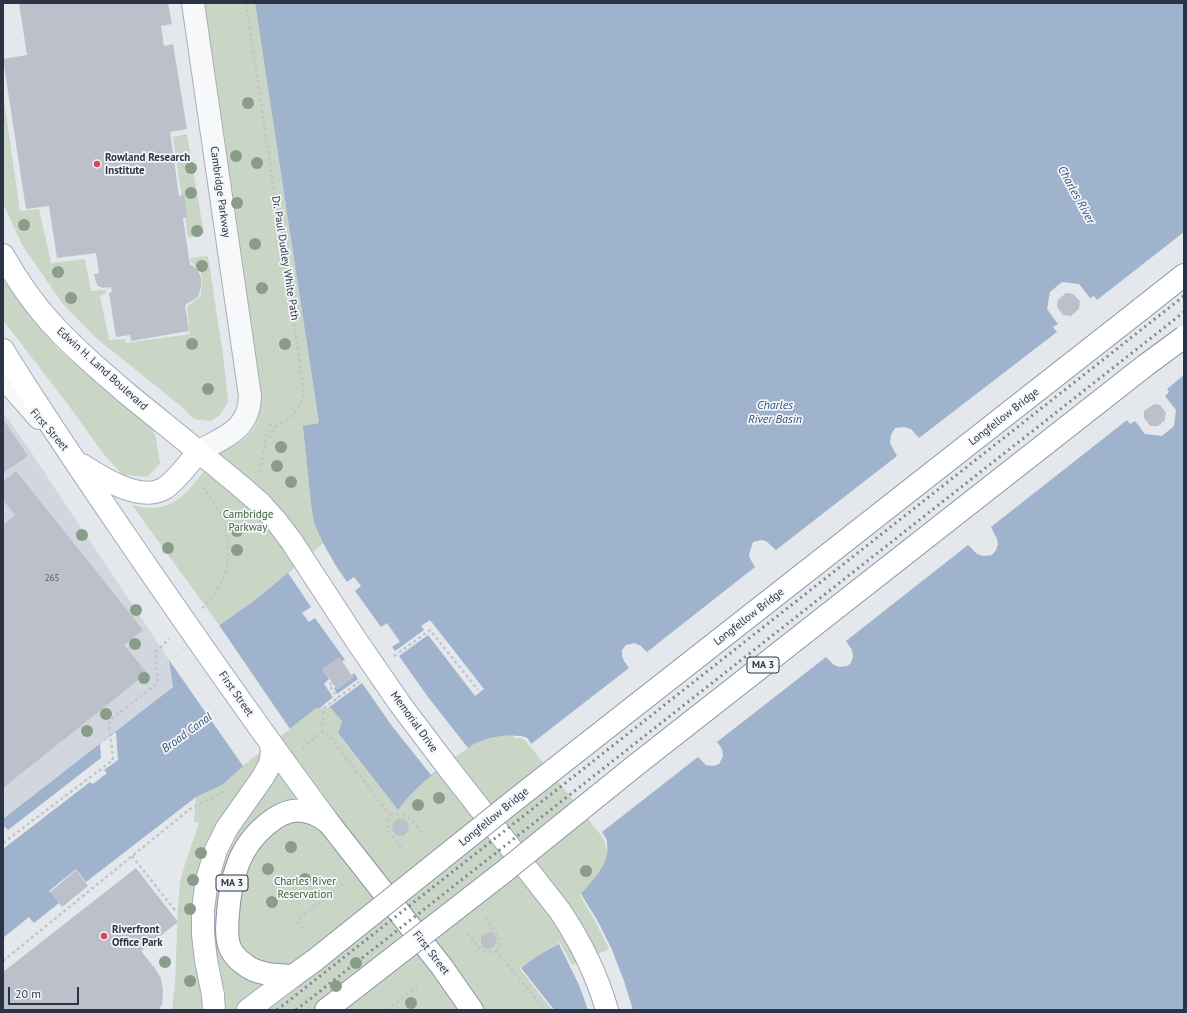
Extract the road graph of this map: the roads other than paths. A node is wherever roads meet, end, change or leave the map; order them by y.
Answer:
1 (193, 3) edge
2 (3, 255) edge
3 (1184, 275) edge
4 (1184, 336) edge
5 (3, 350) edge
6 (3, 377) edge
7 (199, 451) junction
8 (72, 456) junction
9 (270, 744) junction
10 (329, 823) junction
11 (442, 967) junction
12 (293, 976) junction
13 (214, 1010) edge
14 (248, 1010) edge
15 (326, 1010) edge
16 (458, 1010) edge
17 (472, 1010) edge
18 (607, 1010) edge

1 - 7 street, Cambridge Parkway
2 - 7 main road, Edwin H. Land Boulevard
3 - 12 main road, Longfellow Bridge, bridge
4 - 15 main road, MA 3, bridge
5 - 8 main road
6 - 8 street, First Street
7 - 8 main road
7 - 18 main road, Memorial Drive
8 - 9 main road, First Street
9 - 10 main road, First Street
9 - 13 main road
10 - 11 main road, First Street / MA 3
10 - 12 main road, MA 3
11 - 16 main road
11 - 17 main road, First Street / MA 3
12 - 14 main road, Longfellow Bridge

